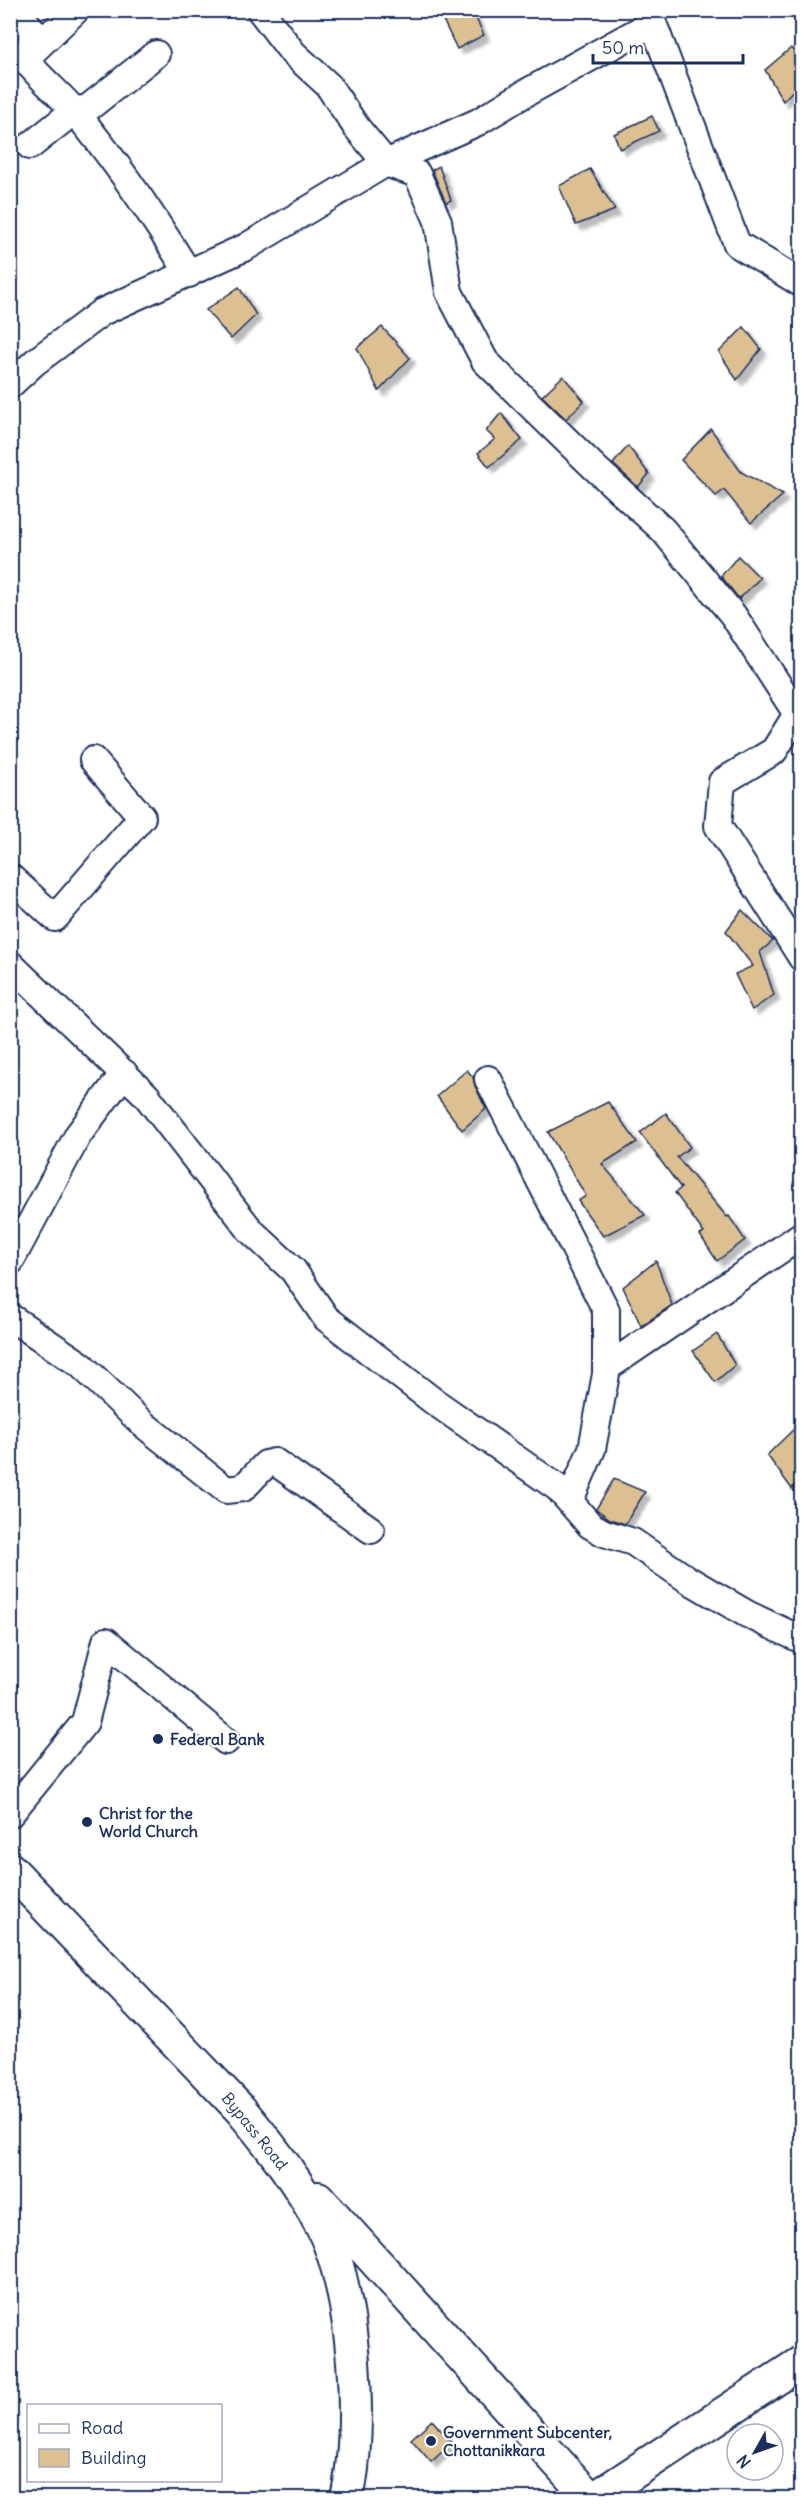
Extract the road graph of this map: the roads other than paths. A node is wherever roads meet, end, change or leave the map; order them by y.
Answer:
1 (76, 10) edge
2 (260, 10) edge
3 (17, 14) edge
4 (649, 17) edge
5 (156, 54) dead end
6 (29, 55) junction
7 (74, 111) junction
8 (30, 146) dead end
9 (386, 163) junction
10 (189, 274) junction
11 (801, 284) edge
12 (10, 385) edge
13 (93, 760) dead end
14 (10, 876) edge
15 (801, 958) edge
16 (10, 964) edge
17 (124, 1073) junction
18 (488, 1079) dead end
19 (801, 1235) edge
20 (10, 1262) edge
21 (10, 1317) edge
22 (606, 1368) junction
23 (570, 1500) junction
24 (371, 1530) dead end
25 (801, 1640) edge
26 (226, 1741) dead end
27 (10, 1814) edge
28 (10, 1869) edge
29 (275, 2151) junction
30 (801, 2362) edge
31 (347, 2499) edge
32 (590, 2499) edge
33 (595, 2499) edge

1 - 6 street
2 - 9 street
3 - 6 street
4 - 9 street
4 - 11 street
5 - 7 street
6 - 7 street
7 - 8 street
7 - 10 street
9 - 10 street
9 - 15 street
10 - 12 street
13 - 14 street
16 - 17 street
17 - 20 street
17 - 23 street
18 - 22 street
19 - 22 street
21 - 24 street
22 - 23 street
23 - 25 street
26 - 27 street
28 - 29 main road, Bypass Road
29 - 31 main road, Bypass Road
29 - 32 main road
30 - 33 main road

